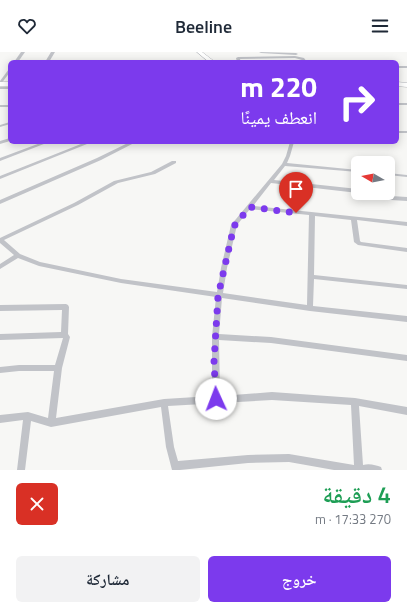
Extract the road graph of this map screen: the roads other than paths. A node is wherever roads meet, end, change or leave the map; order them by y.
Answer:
1 (199, 52) edge
2 (261, 52) edge
3 (296, 54) dead end
4 (209, 60) edge
5 (238, 60) edge
6 (304, 60) edge
7 (8, 73) edge
8 (0, 83) edge
9 (42, 144) edge
10 (85, 144) edge
11 (130, 144) edge
12 (291, 144) edge
13 (0, 160) edge
14 (174, 162) dead end
15 (284, 164) junction
16 (351, 170) edge
17 (395, 175) edge
18 (407, 176) edge
19 (0, 178) edge
20 (270, 181) junction
21 (351, 190) edge
22 (395, 198) edge
23 (407, 199) edge
24 (0, 202) edge
25 (250, 207) junction
26 (312, 214) junction
27 (354, 219) junction
28 (407, 224) edge
29 (0, 240) edge
30 (407, 250) edge
31 (18, 255) junction
32 (0, 267) edge
33 (312, 277) junction
34 (407, 287) edge
35 (218, 296) junction
36 (0, 308) edge
37 (310, 308) junction
38 (407, 320) edge
39 (64, 335) junction
40 (0, 337) edge
41 (215, 337) junction
42 (407, 358) edge
43 (58, 368) junction
44 (0, 370) edge
45 (216, 399) junction
46 (355, 402) junction
47 (164, 403) junction
48 (407, 411) edge
49 (28, 416) junction
50 (0, 419) edge
51 (51, 423) junction
52 (175, 468) edge
53 (21, 470) edge
54 (360, 470) edge
55 (378, 470) edge

1 - 4 street
2 - 3 street
5 - 6 street
7 - 8 street
9 - 13 street
10 - 19 street
11 - 24 street
12 - 15 street
14 - 29 street
15 - 16 street
15 - 20 street
17 - 18 street
20 - 21 street
20 - 25 street
22 - 23 street
25 - 26 street
25 - 35 street
26 - 27 street
26 - 33 street
27 - 28 street
27 - 30 street
29 - 31 street
31 - 32 street
31 - 35 street
33 - 34 street
33 - 37 street
35 - 37 street
35 - 41 street
36 - 39 street
37 - 38 street
39 - 40 street
39 - 43 street
41 - 42 street
41 - 45 street
43 - 44 street
43 - 51 street
45 - 46 street
45 - 47 street
46 - 48 street
46 - 54 street
47 - 51 street
47 - 52 street
49 - 50 street
49 - 51 street
49 - 53 street
52 - 54 street
54 - 55 street

